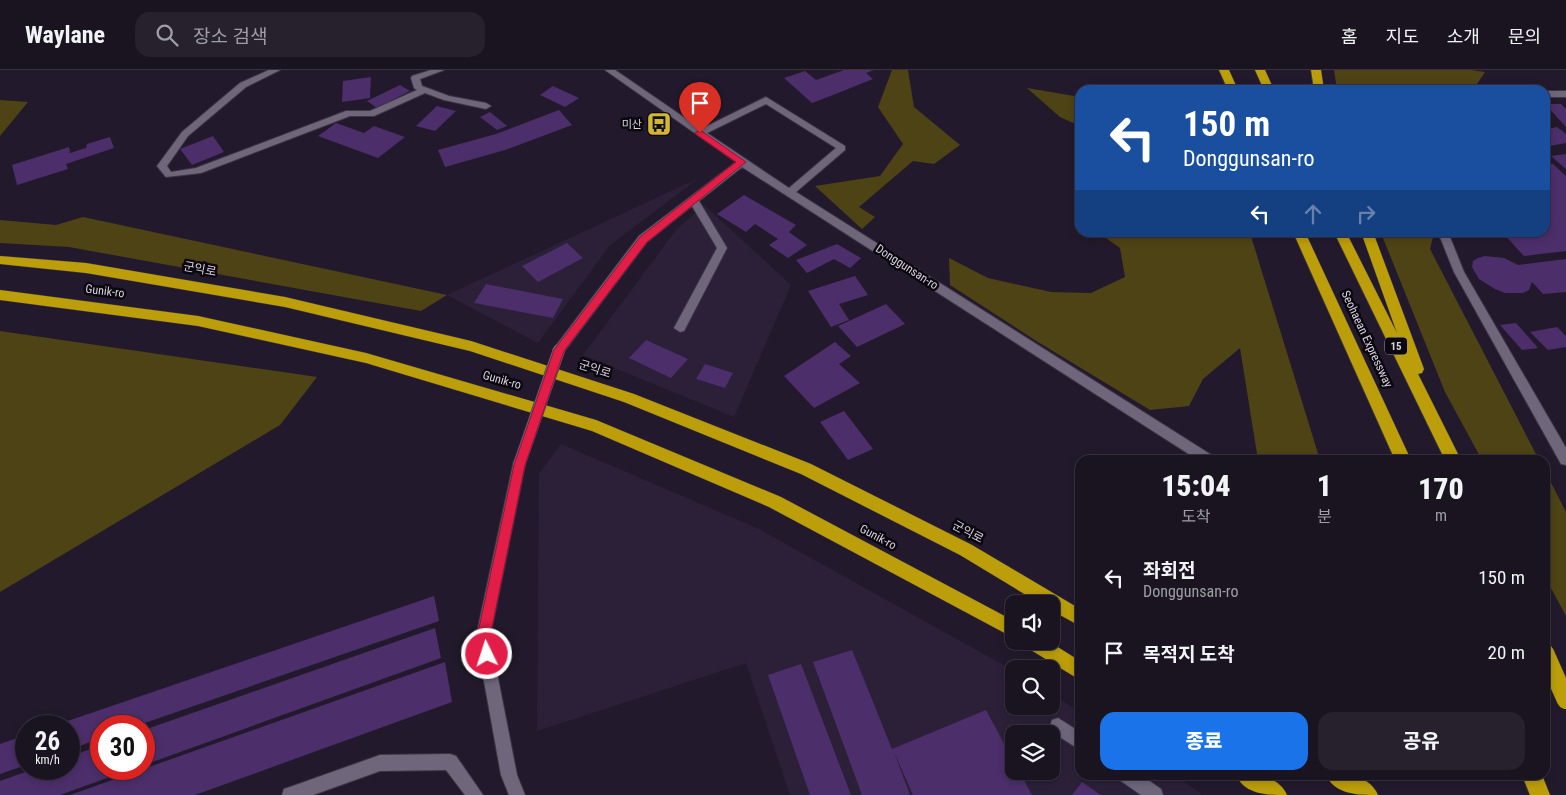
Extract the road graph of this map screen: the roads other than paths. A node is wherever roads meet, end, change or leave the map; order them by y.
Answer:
1 (276, 70) edge
2 (440, 70) edge
3 (609, 70) edge
4 (1224, 70) edge
5 (1260, 70) edge
6 (1316, 70) edge
7 (1231, 85) edge
8 (1268, 85) edge
9 (1318, 85) edge
10 (425, 90) junction
11 (1550, 94) edge
12 (1566, 94) edge
13 (486, 106) dead end
14 (700, 133) junction
15 (742, 162) junction
16 (790, 192) junction
17 (693, 200) junction
18 (1301, 237) edge
19 (1342, 237) edge
20 (1369, 237) edge
21 (1446, 237) edge
22 (0, 260) edge
23 (0, 295) edge
24 (680, 328) dead end
25 (1442, 439) junction
26 (1200, 455) edge
27 (1401, 455) edge
28 (1450, 455) edge
29 (1566, 460) edge
30 (1075, 615) edge
31 (1005, 625) edge
32 (1046, 650) edge
33 (1550, 664) edge
34 (1075, 668) edge
35 (1550, 679) edge
36 (1566, 690) edge
37 (1566, 700) edge
38 (1060, 727) edge
39 (1075, 738) edge
40 (1134, 780) edge
41 (1254, 780) edge
42 (1344, 780) edge
43 (1534, 780) edge
44 (290, 795) edge
45 (475, 795) edge
46 (517, 795) edge
47 (1155, 795) edge
48 (1277, 795) edge
49 (1368, 795) edge
50 (1540, 795) edge

1 - 10 street
2 - 10 street
3 - 14 street, Donggunsan-ro
4 - 7 highway
5 - 8 highway
6 - 9 highway
10 - 13 street
11 - 12 street
14 - 15 street, Donggunsan-ro
14 - 16 street
15 - 16 street, Donggunsan-ro
15 - 17 street
16 - 26 street, Donggunsan-ro
17 - 24 street
17 - 46 street, bridge
18 - 27 highway, Seohaean Expressway
19 - 25 highway, Seohaean Expressway / 15
20 - 25 highway
21 - 29 street
22 - 30 highway, 군익로
23 - 31 highway, Gunik-ro
25 - 28 highway, Seohaean Expressway / 15
32 - 34 highway
33 - 37 highway, bridge
35 - 36 street
38 - 39 street
40 - 47 street
41 - 48 highway
42 - 49 highway
43 - 50 highway
44 - 45 street

